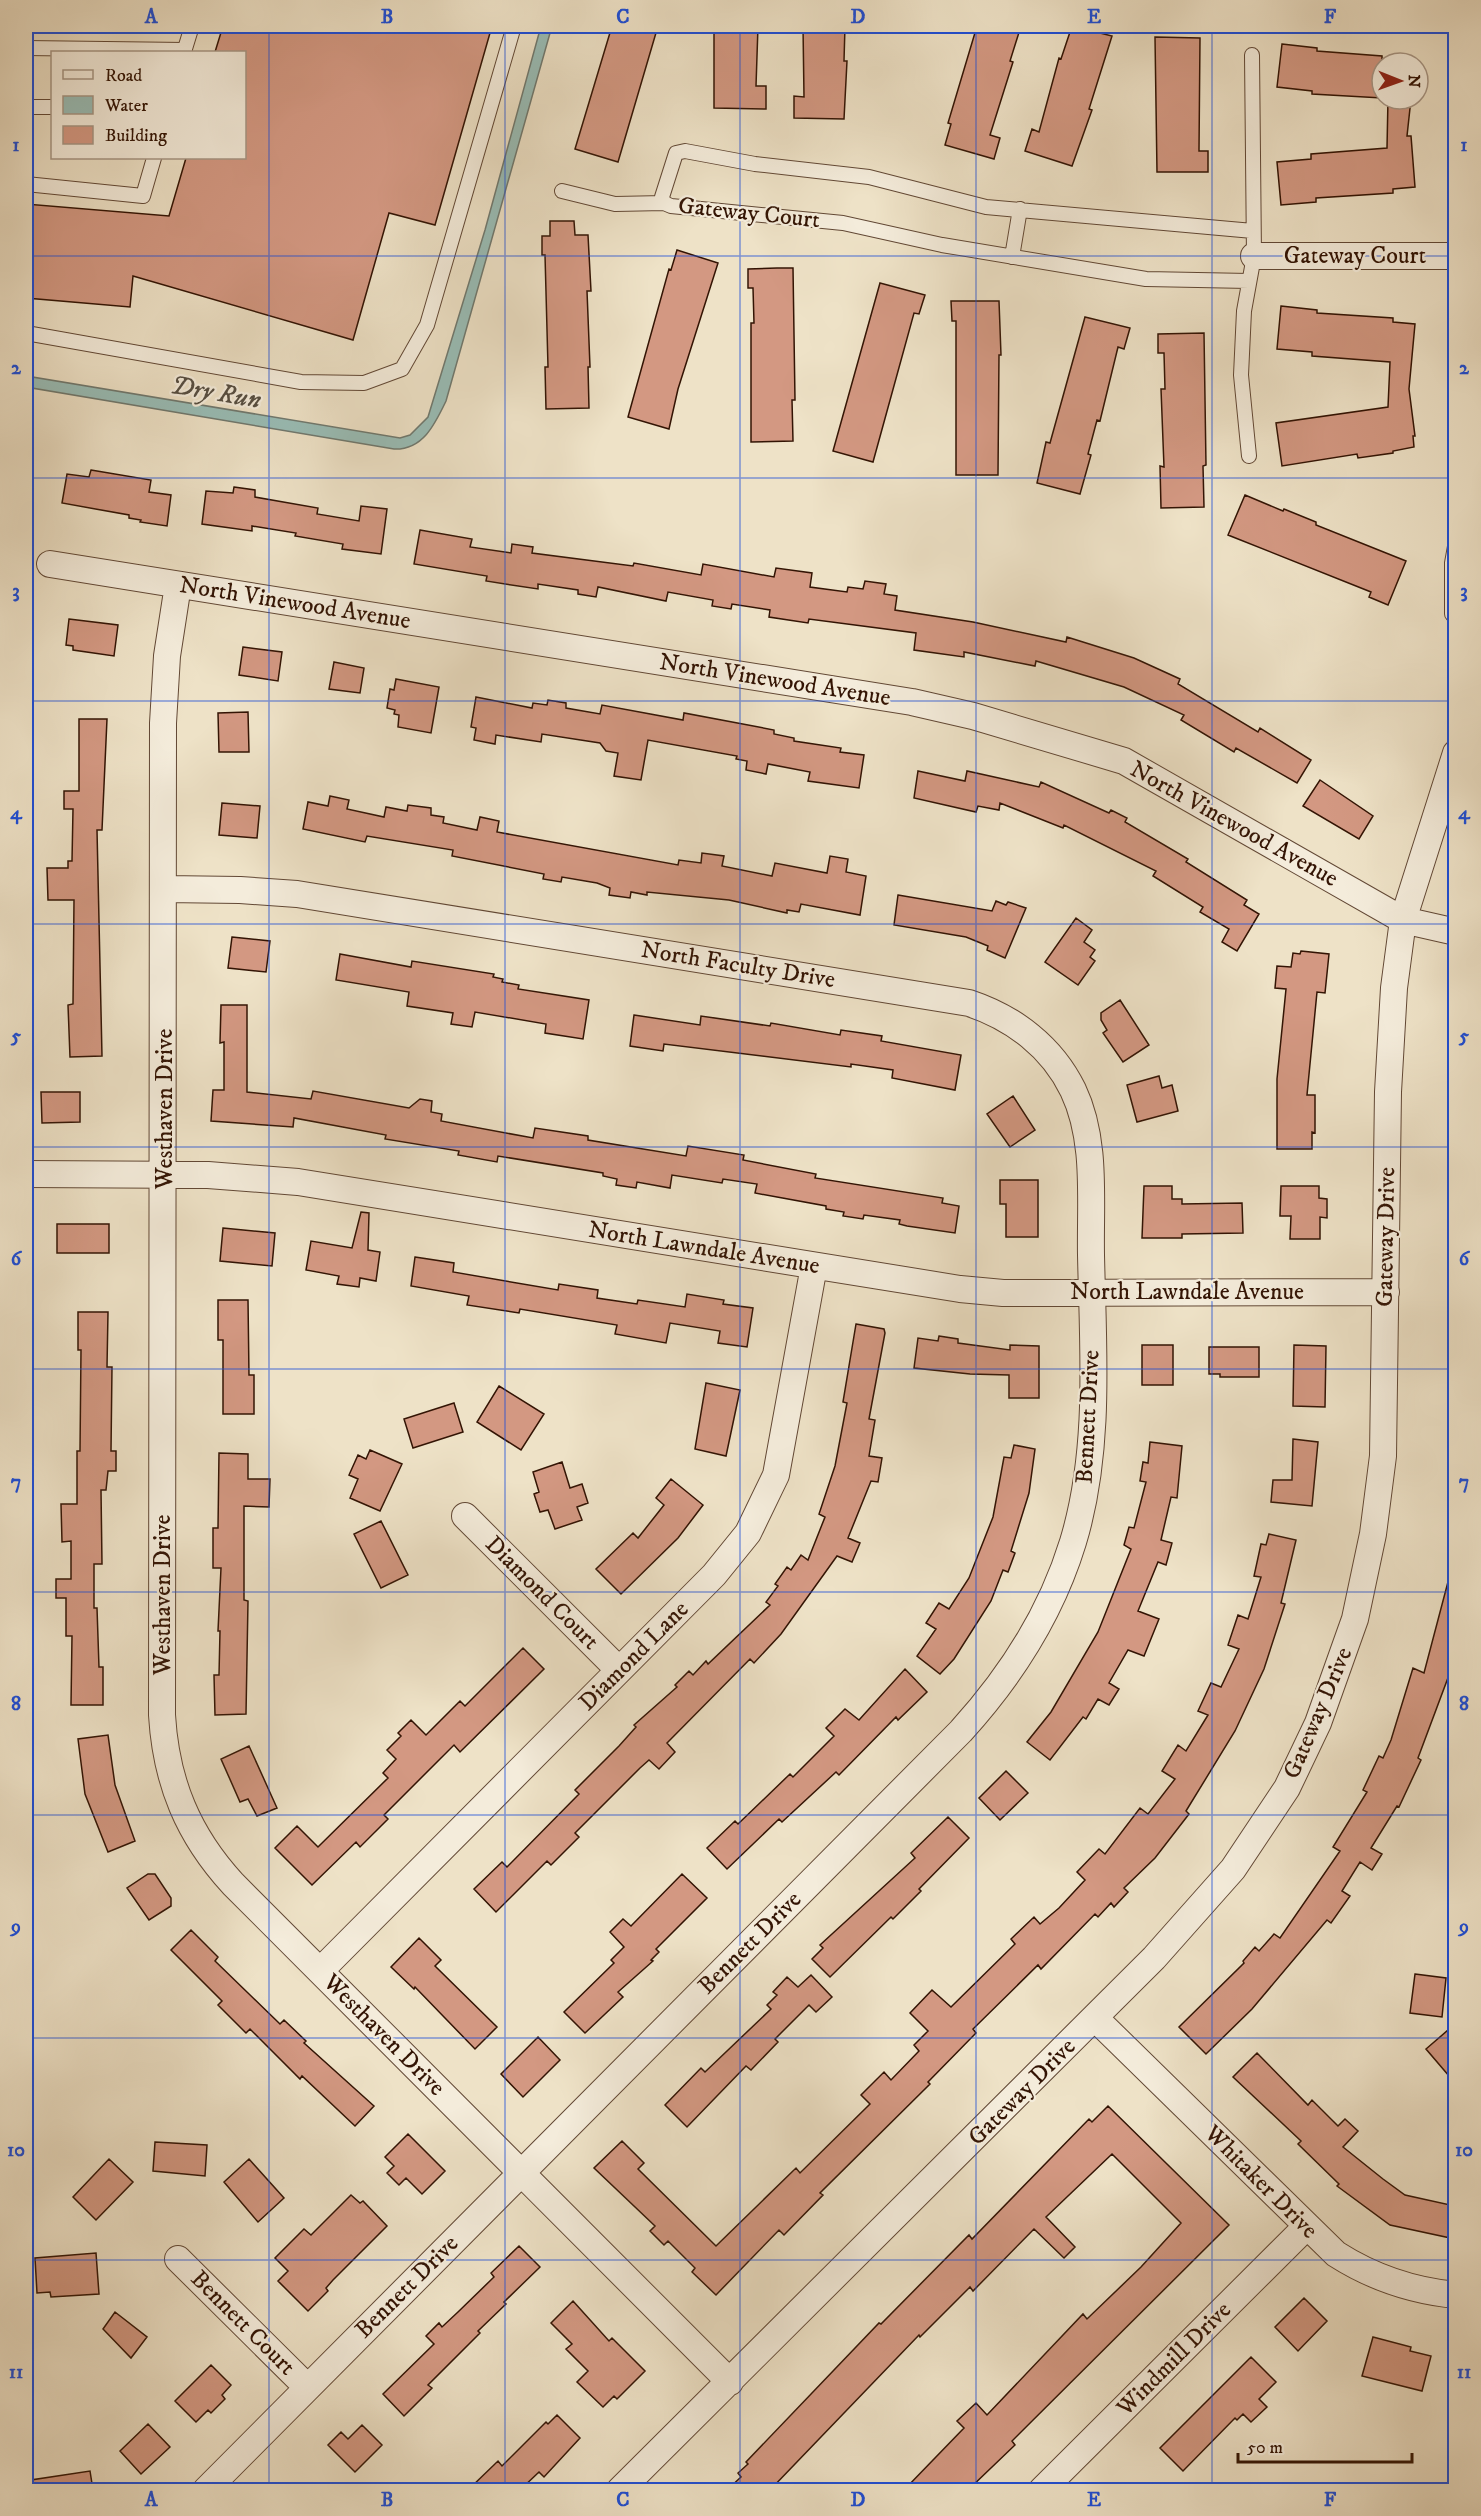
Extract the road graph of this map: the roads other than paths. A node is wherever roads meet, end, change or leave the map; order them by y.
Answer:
1 (192, 26) edge
2 (514, 26) edge
3 (26, 48) edge
4 (185, 51) edge
5 (1252, 55) dead end
6 (26, 106) edge
7 (51, 107) edge
8 (154, 159) edge
9 (26, 184) edge
10 (562, 190) dead end
11 (664, 203) junction
12 (1020, 209) junction
13 (1253, 243) junction
14 (1455, 256) edge
15 (1012, 257) junction
16 (1249, 281) junction
17 (26, 333) edge
18 (1249, 456) dead end
19 (1455, 541) edge
20 (50, 564) dead end
21 (178, 585) junction
22 (1455, 618) edge
23 (1455, 753) edge
24 (165, 889) junction
25 (1403, 920) junction
26 (1455, 932) edge
27 (26, 1174) edge
28 (165, 1174) junction
29 (814, 1266) junction
30 (1386, 1292) junction
31 (1092, 1293) junction
32 (465, 1516) dead end
33 (619, 1670) junction
34 (320, 1971) junction
35 (1096, 2019) junction
36 (521, 2173) junction
37 (1306, 2227) junction
38 (178, 2259) dead end
39 (1455, 2295) edge
40 (730, 2382) junction
41 (307, 2387) junction
42 (206, 2490) edge
43 (620, 2490) edge
44 (1042, 2490) edge

1 - 4 lane
2 - 17 lane
3 - 4 lane
5 - 13 lane
6 - 7 lane
8 - 9 lane
10 - 11 lane
11 - 12 lane, Gateway Court
11 - 15 lane, Gateway Court
12 - 13 lane, Gateway Court
12 - 15 lane
13 - 14 street, Gateway Court
13 - 16 lane
15 - 16 lane, Gateway Court
16 - 18 lane
19 - 22 lane
20 - 21 street, North Vinewood Avenue
21 - 24 street, Westhaven Drive
21 - 25 street, North Vinewood Avenue
23 - 25 street, Gateway Drive
24 - 28 street, Westhaven Drive
24 - 31 street, North Faculty Drive
25 - 26 street, North Vinewood Avenue
25 - 30 street, Gateway Drive
27 - 28 street, North Lawndale Avenue
28 - 29 street, North Lawndale Avenue
28 - 34 street, Westhaven Drive
29 - 31 street, North Lawndale Avenue
29 - 33 street, Diamond Lane
30 - 31 street, North Lawndale Avenue
30 - 35 street, Gateway Drive
31 - 36 street, Bennett Drive
32 - 33 street, Diamond Court
33 - 34 street, Diamond Lane
34 - 36 street, Westhaven Drive
35 - 37 street, Whitaker Drive
35 - 40 street, Gateway Drive
36 - 40 street, Westhaven Drive
36 - 41 street, Bennett Drive
37 - 39 street, Whitaker Drive
37 - 44 street, Windmill Drive
38 - 41 street, Bennett Court
40 - 43 street, Gateway Drive
41 - 42 street, Bennett Drive

